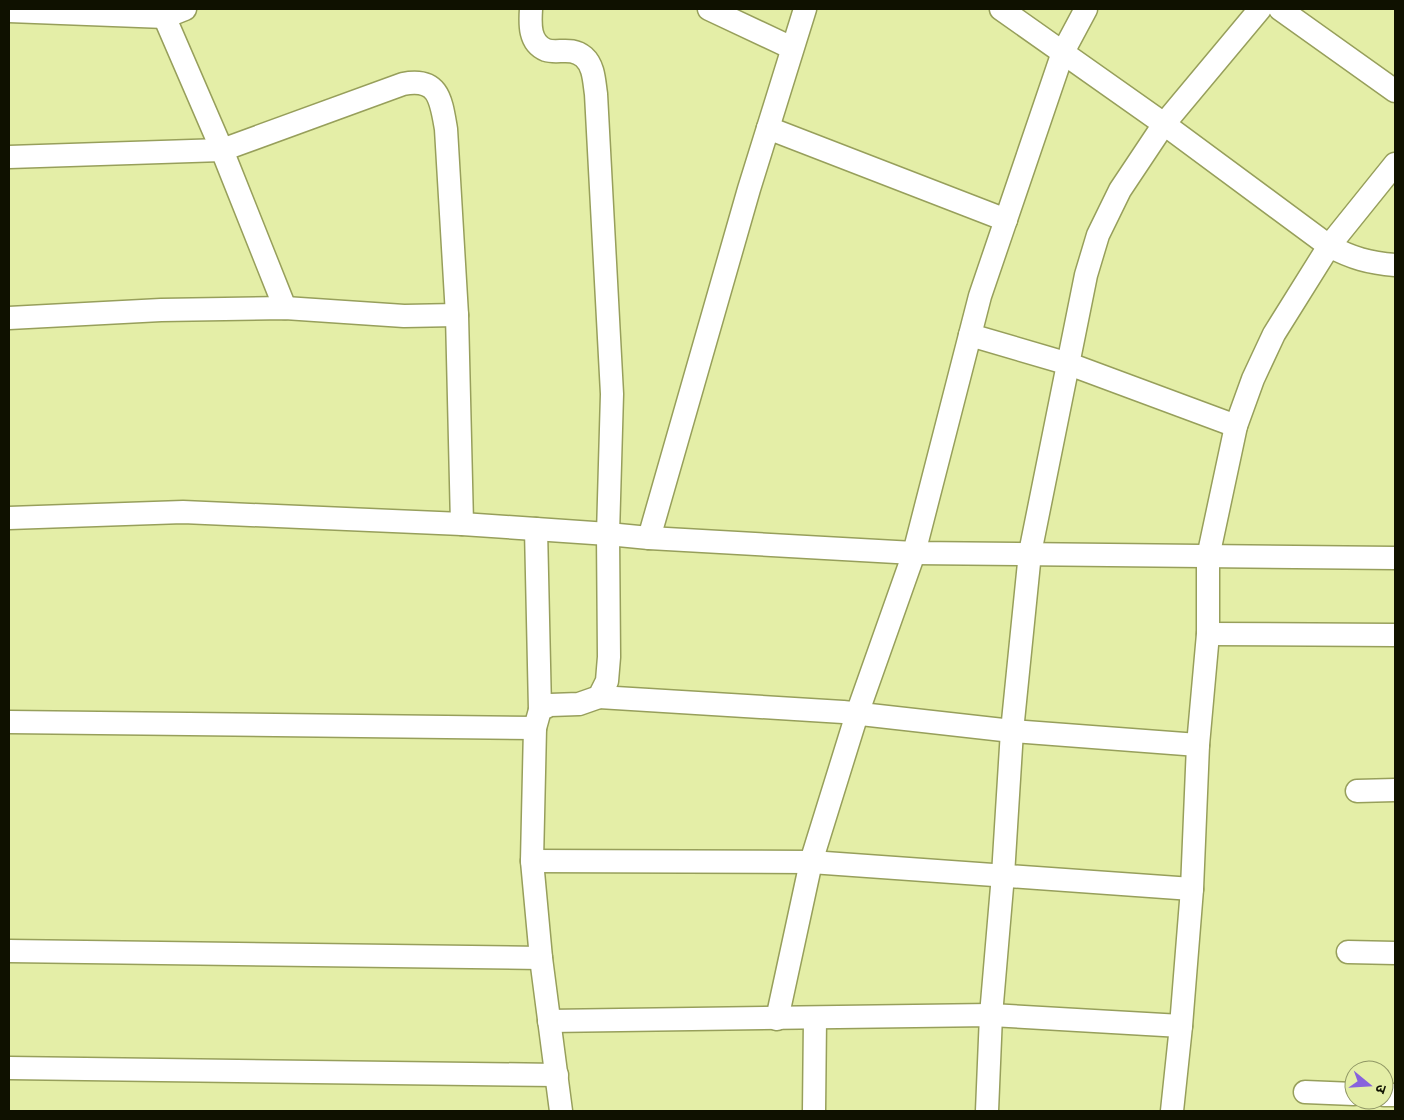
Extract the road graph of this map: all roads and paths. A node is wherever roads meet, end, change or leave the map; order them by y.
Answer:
1 (531, 9) edge
2 (709, 9) edge
3 (805, 9) edge
4 (1002, 9) edge
5 (1086, 9) edge
6 (1260, 9) edge
7 (1280, 9) edge
8 (9, 10) edge
9 (170, 12) edge
10 (792, 48) junction
11 (1063, 52) junction
12 (1395, 91) edge
13 (1164, 124) junction
14 (768, 128) junction
15 (222, 150) junction
16 (9, 156) edge
17 (1395, 164) edge
18 (1006, 220) junction
19 (1329, 246) junction
20 (1395, 265) edge
21 (285, 308) junction
22 (457, 315) junction
23 (9, 318) edge
24 (970, 335) junction
25 (1069, 364) junction
26 (1236, 426) junction
27 (9, 518) edge
28 (462, 524) junction
29 (536, 529) junction
30 (608, 534) junction
31 (649, 538) junction
32 (914, 553) junction
33 (1030, 553) junction
34 (1208, 556) junction
35 (1395, 558) edge
36 (1208, 634) junction
37 (1395, 635) edge
38 (598, 697) junction
39 (857, 714) junction
40 (537, 719) junction
41 (9, 722) edge
42 (1012, 731) junction
43 (1198, 744) junction
44 (1395, 790) edge
45 (1357, 791) dead end
46 (532, 861) junction
47 (811, 862) junction
48 (1003, 875) junction
49 (1192, 889) junction
50 (9, 950) edge
51 (1348, 952) dead end
52 (1395, 954) edge
53 (541, 958) junction
54 (991, 1015) junction
55 (777, 1019) junction
56 (815, 1019) junction
57 (549, 1021) junction
58 (1181, 1026) junction
59 (9, 1068) edge
60 (557, 1075) junction
61 (1305, 1092) dead end
62 (1344, 1094) edge
63 (561, 1111) edge
64 (814, 1111) edge
65 (987, 1111) edge
66 (1172, 1111) edge

1 - 30 street
2 - 10 street
3 - 10 street
4 - 11 street
5 - 11 street
6 - 13 street
7 - 12 street
8 - 9 street
9 - 15 street
10 - 14 street
11 - 13 street
11 - 18 street
13 - 19 street
13 - 25 street
14 - 18 street
14 - 31 street
15 - 16 street
15 - 21 street
15 - 22 street
17 - 19 street
18 - 24 street
19 - 20 street
19 - 26 street
21 - 22 street
21 - 23 street
22 - 28 street
24 - 25 street
24 - 32 street
25 - 26 street
25 - 33 street
26 - 34 street
27 - 28 street
28 - 29 street
29 - 30 street
29 - 40 street
30 - 31 street
30 - 38 street
31 - 32 street
32 - 33 street
32 - 39 street
33 - 34 street
33 - 42 street
34 - 35 street
34 - 36 street
36 - 37 street
36 - 43 street
38 - 39 street
38 - 40 street
39 - 42 street
39 - 47 street
40 - 41 street
40 - 46 street
42 - 43 street
42 - 48 street
43 - 49 street
44 - 45 street
46 - 47 street
46 - 53 street
47 - 48 street
47 - 55 street
48 - 49 street
48 - 54 street
49 - 58 street
50 - 53 street
51 - 52 street
53 - 57 street
54 - 56 street
54 - 58 street
54 - 65 street
55 - 56 street
55 - 57 street
56 - 64 street
57 - 60 street
58 - 66 street
59 - 60 street
60 - 63 street
61 - 62 street

